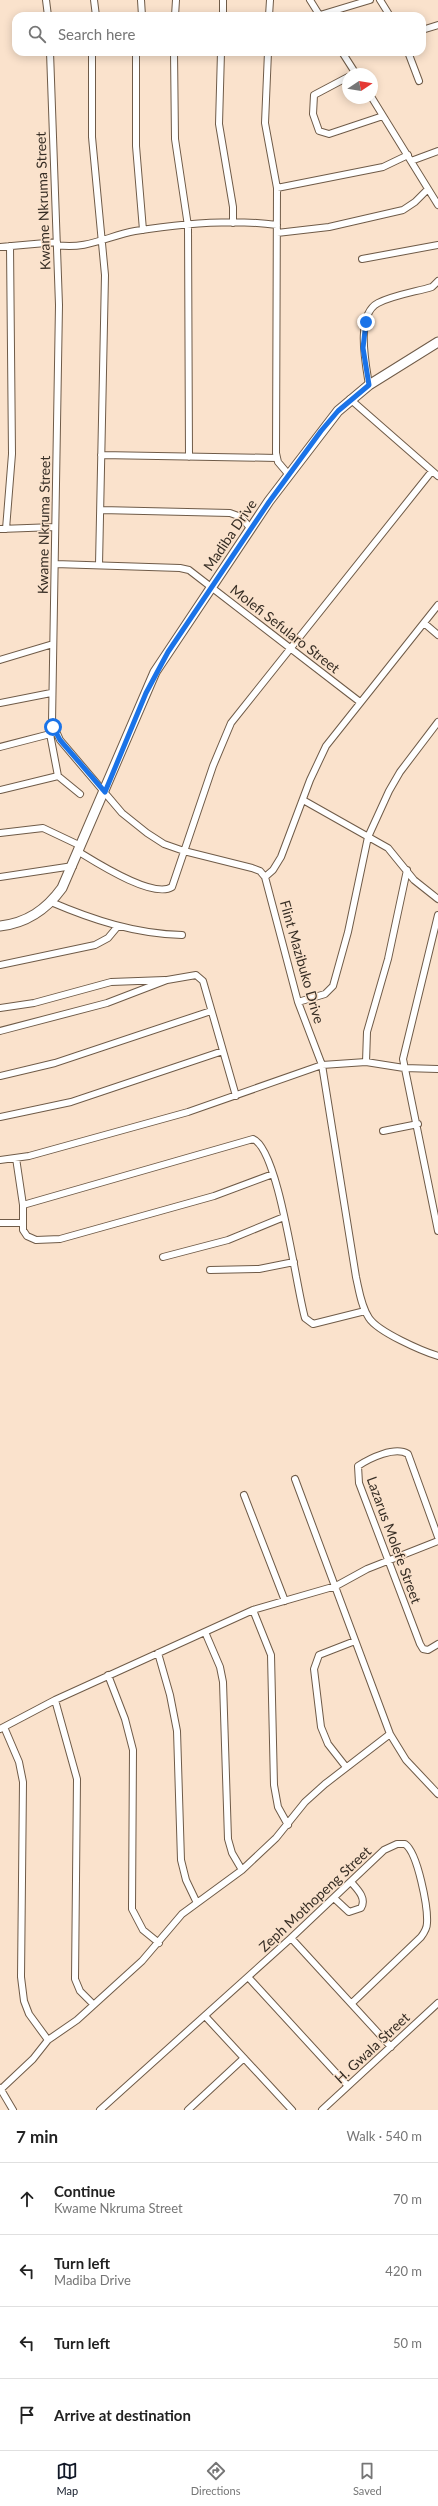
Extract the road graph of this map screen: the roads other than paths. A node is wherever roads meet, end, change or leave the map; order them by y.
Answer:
1 (46, 0) edge
2 (94, 0) edge
3 (141, 0) edge
4 (176, 0) edge
5 (223, 0) edge
6 (270, 0) edge
7 (310, 0) edge
8 (370, 0) edge
9 (380, 0) edge
10 (48, 12) edge
11 (96, 12) edge
12 (142, 12) edge
13 (175, 12) edge
14 (223, 12) edge
15 (269, 12) edge
16 (318, 12) edge
17 (332, 12) edge
18 (388, 12) edge
19 (438, 25) edge
20 (426, 29) edge
21 (50, 56) edge
22 (92, 56) edge
23 (136, 56) edge
24 (174, 56) edge
25 (221, 56) edge
26 (268, 56) edge
27 (344, 56) edge
28 (410, 56) edge
29 (351, 68) edge
30 (342, 80) edge
31 (419, 81) dead end
32 (376, 104) edge
33 (383, 116) junction
34 (438, 150) edge
35 (408, 155) junction
36 (412, 162) junction
37 (277, 188) junction
38 (428, 189) junction
39 (438, 205) edge
40 (233, 223) junction
41 (277, 225) junction
42 (188, 226) junction
43 (143, 230) junction
44 (277, 233) junction
45 (102, 242) junction
46 (57, 244) junction
47 (438, 245) edge
48 (10, 246) junction
49 (0, 247) edge
50 (362, 259) dead end
51 (438, 282) edge
52 (438, 342) edge
53 (369, 385) junction
54 (350, 400) junction
55 (102, 455) junction
56 (189, 457) junction
57 (277, 458) junction
58 (432, 471) junction
59 (289, 475) junction
60 (438, 476) edge
61 (101, 510) junction
62 (55, 527) junction
63 (3, 529) edge
64 (251, 529) junction
65 (55, 564) junction
66 (99, 565) junction
67 (212, 587) junction
68 (438, 605) edge
69 (424, 622) junction
70 (438, 635) edge
71 (53, 644) junction
72 (291, 649) junction
73 (0, 660) edge
74 (51, 693) junction
75 (360, 702) junction
76 (0, 703) edge
77 (438, 722) edge
78 (53, 734) junction
79 (0, 747) edge
80 (58, 776) junction
81 (0, 790) edge
82 (105, 792) junction
83 (80, 794) dead end
84 (303, 800) junction
85 (0, 833) edge
86 (368, 837) junction
87 (80, 849) junction
88 (184, 851) junction
89 (73, 866) junction
90 (407, 870) junction
91 (0, 877) edge
92 (265, 877) junction
93 (438, 899) edge
94 (51, 902) junction
95 (438, 915) edge
96 (0, 926) edge
97 (118, 926) junction
98 (182, 935) dead end
99 (0, 965) edge
100 (166, 980) junction
101 (298, 1002) junction
102 (0, 1008) edge
103 (211, 1011) junction
104 (0, 1031) edge
105 (222, 1051) junction
106 (366, 1062) junction
107 (322, 1065) junction
108 (404, 1068) junction
109 (438, 1070) edge
110 (0, 1076) edge
111 (236, 1096) junction
112 (0, 1117) edge
113 (418, 1124) junction
114 (383, 1131) dead end
115 (16, 1158) junction
116 (0, 1160) edge
117 (273, 1174) junction
118 (23, 1205) junction
119 (284, 1217) junction
120 (0, 1223) edge
121 (24, 1223) junction
122 (438, 1231) edge
123 (163, 1257) dead end
124 (294, 1262) junction
125 (210, 1270) dead end
126 (365, 1311) junction
127 (438, 1356) edge
128 (295, 1479) dead end
129 (244, 1495) dead end
130 (438, 1537) edge
131 (438, 1541) edge
132 (388, 1561) junction
133 (336, 1586) junction
134 (285, 1601) junction
135 (253, 1610) junction
136 (204, 1632) junction
137 (355, 1640) junction
138 (438, 1644) edge
139 (158, 1652) junction
140 (108, 1675) junction
141 (55, 1700) junction
142 (2, 1728) edge
143 (390, 1734) junction
144 (346, 1767) junction
145 (438, 1794) edge
146 (288, 1825) junction
147 (242, 1870) junction
148 (351, 1882) junction
149 (334, 1898) junction
150 (197, 1904) junction
151 (291, 1938) junction
152 (159, 1943) junction
153 (248, 1977) junction
154 (352, 2003) junction
155 (438, 2003) edge
156 (93, 2004) junction
157 (205, 2016) junction
158 (48, 2040) junction
159 (391, 2047) junction
160 (244, 2058) junction
161 (348, 2086) junction
162 (0, 2089) edge
163 (13, 2110) edge
164 (100, 2110) edge
165 (188, 2110) edge
166 (292, 2110) edge
167 (322, 2110) edge

1 - 10 street
2 - 11 street
3 - 12 street
4 - 13 street
5 - 14 street
6 - 15 street
7 - 16 street
8 - 17 street
9 - 18 street
19 - 20 street
21 - 46 street, Kwame Nkruma Street
22 - 45 street
23 - 43 street
24 - 42 street
25 - 40 street
26 - 37 street
27 - 29 street
28 - 31 street
30 - 33 street
32 - 33 street
33 - 35 street
34 - 36 street
35 - 36 street
35 - 37 street
36 - 38 street
37 - 41 street
38 - 39 street
38 - 44 street
40 - 41 street
40 - 42 street
41 - 44 street
42 - 43 street
42 - 56 street
43 - 45 street
44 - 57 street
45 - 46 street
45 - 55 street
46 - 48 street
46 - 62 street, Kwame Nkruma Street
47 - 50 street
48 - 49 street
48 - 63 street
51 - 53 street
52 - 53 street, Madiba Drive
53 - 54 street, Madiba Drive
54 - 58 street
54 - 59 street, Madiba Drive
55 - 56 street
55 - 61 street
56 - 57 street
57 - 59 street
58 - 60 street
58 - 72 street
59 - 64 street, Madiba Drive
61 - 64 street
61 - 66 street
62 - 63 street
62 - 65 street, Kwame Nkruma Street
64 - 67 street, Madiba Drive
65 - 66 street, Molefi Sefularo Street
65 - 71 street, Kwame Nkruma Street
66 - 67 street, Molefi Sefularo Street
67 - 72 street, Molefi Sefularo Street
67 - 82 street, Madiba Drive
68 - 69 street
69 - 70 street
69 - 75 street
71 - 73 street
71 - 74 street, Kwame Nkruma Street
72 - 75 street, Molefi Sefularo Street
72 - 88 street
74 - 76 street
74 - 78 street, Kwame Nkruma Street
75 - 84 street
77 - 86 street
78 - 79 street
78 - 80 street, Kwame Nkruma Street
78 - 82 street
80 - 81 street
80 - 83 street
82 - 87 street, Madiba Drive
82 - 88 street
84 - 86 street
84 - 92 street
85 - 87 street
86 - 90 street
86 - 101 street
87 - 88 street
87 - 89 street, Madiba Drive
88 - 92 street
89 - 91 street
89 - 94 street, Madiba Drive
90 - 93 street
90 - 106 street
92 - 101 street, Flint Mazibuko Drive
94 - 96 street, Madiba Drive
94 - 97 street
95 - 108 street
97 - 98 street
97 - 99 street
100 - 102 street
100 - 103 street
100 - 104 street
101 - 107 street, Flint Mazibuko Drive
103 - 105 street
103 - 110 street
105 - 111 street
105 - 112 street
106 - 107 street
106 - 108 street
107 - 111 street
107 - 126 street, Flint Mazibuko Drive
108 - 109 street
108 - 113 street
111 - 115 street
113 - 114 street
113 - 122 street
115 - 116 street
115 - 118 street
117 - 118 street
117 - 119 street
117 - 121 street
118 - 121 street
119 - 123 street
119 - 124 street
120 - 121 street
124 - 125 street
124 - 126 street
126 - 127 street, Flint Mazibuko Drive
128 - 133 street
129 - 134 street
130 - 132 street, Lazarus Molefe Street
131 - 132 street
132 - 133 street
132 - 138 street, Lazarus Molefe Street
133 - 134 street
133 - 137 street
134 - 135 street
135 - 136 street
135 - 146 street
136 - 139 street
136 - 147 street
137 - 143 street
137 - 144 street
139 - 140 street
139 - 150 street
140 - 141 street
140 - 152 street
141 - 142 street
141 - 156 street
142 - 158 street
143 - 144 street
143 - 145 street
144 - 146 street
146 - 147 street
147 - 150 street
148 - 149 street, Zeph Mothopeng Street
148 - 149 street
148 - 154 street, Zeph Mothopeng Street
149 - 151 street, Zeph Mothopeng Street
150 - 152 street
151 - 153 street, Zeph Mothopeng Street
151 - 154 street
152 - 156 street
153 - 157 street, Zeph Mothopeng Street
153 - 161 street
154 - 159 street
155 - 159 street, H. Gwala Street
156 - 158 street
157 - 160 street
157 - 164 street, Zeph Mothopeng Street
158 - 162 street
159 - 161 street, H. Gwala Street
160 - 165 street
160 - 166 street
161 - 167 street, H. Gwala Street
162 - 163 street

